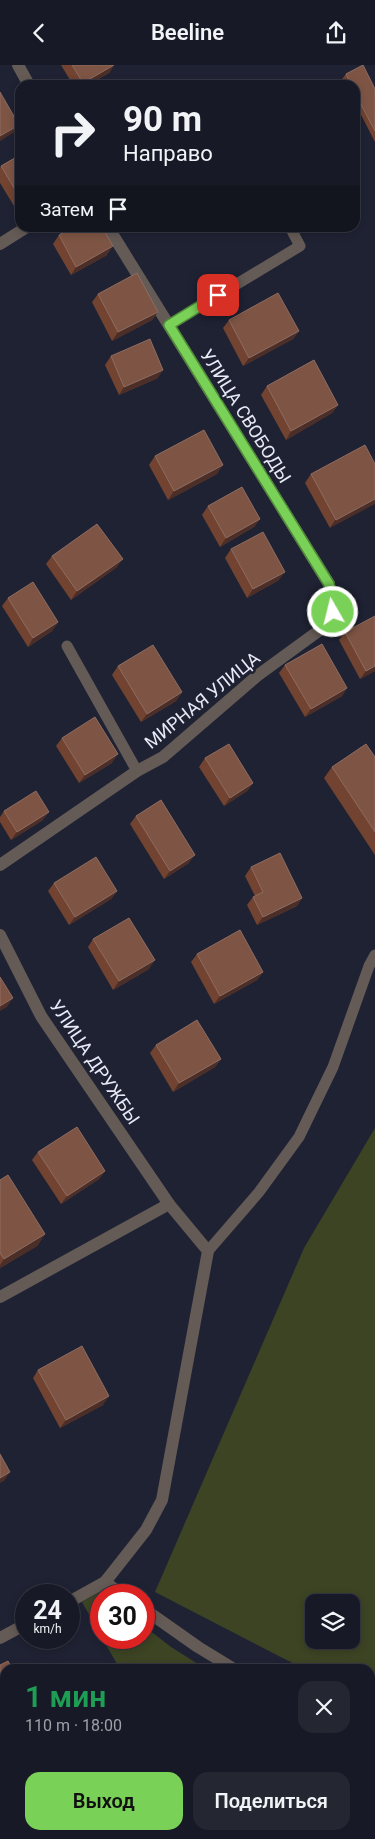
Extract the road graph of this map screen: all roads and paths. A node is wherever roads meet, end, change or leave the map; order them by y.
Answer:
1 (18, 65) edge
2 (26, 80) edge
3 (19, 232) edge
4 (111, 232) edge
5 (293, 232) edge
6 (0, 244) edge
7 (169, 325) junction
8 (324, 627) joint
9 (68, 646) dead end
10 (138, 771) junction
11 (0, 865) edge
12 (0, 935) edge
13 (375, 955) edge
14 (169, 1204) junction
15 (208, 1251) junction
16 (0, 1297) edge
17 (105, 1582) junction
18 (108, 1584) edge
19 (80, 1596) edge
20 (155, 1617) edge
21 (15, 1631) edge
22 (0, 1639) edge
23 (226, 1664) edge

1 - 2 street
3 - 6 street
4 - 7 street, УЛИЦА СВОБОДЫ
5 - 7 lane
7 - 8 street, УЛИЦА СВОБОДЫ
8 - 10 street, МИРНАЯ УЛИЦА
9 - 10 lane
10 - 11 street, МИРНАЯ УЛИЦА
12 - 14 street, УЛИЦА ДРУЖБЫ
13 - 15 lane
14 - 15 street, УЛИЦА ДРУЖБЫ
14 - 16 street
15 - 17 street
17 - 18 street
17 - 19 street
20 - 23 street
21 - 22 street

